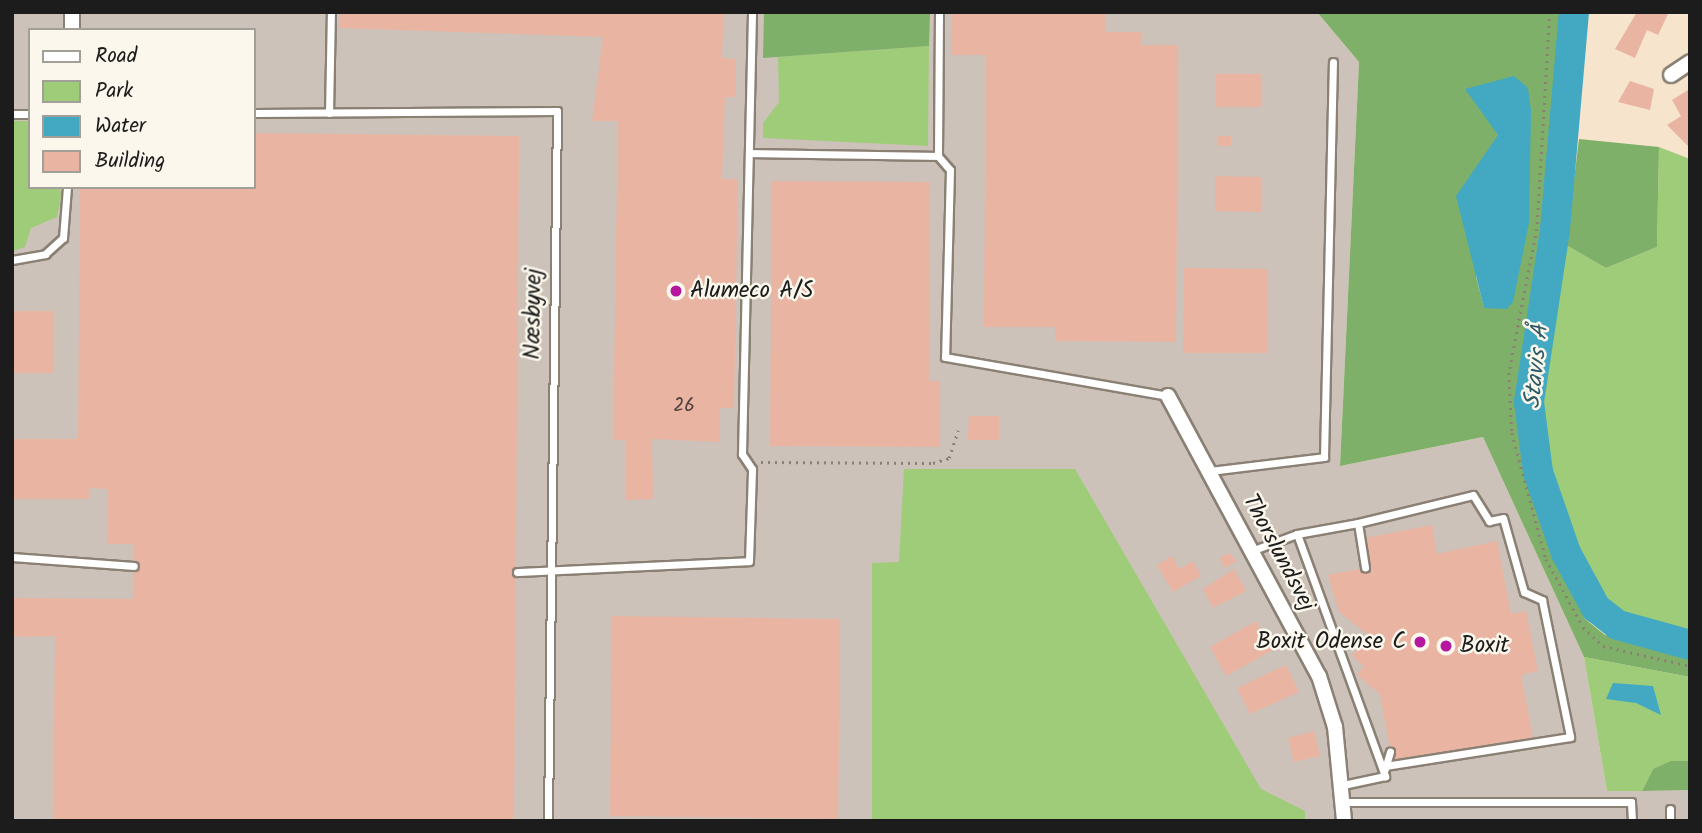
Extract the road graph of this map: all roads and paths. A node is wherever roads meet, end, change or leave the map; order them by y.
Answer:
1 (331, 12) edge
2 (752, 12) edge
3 (939, 12) edge
4 (1550, 12) edge
5 (1334, 62) dead end
6 (1690, 62) edge
7 (1671, 75) dead end
8 (256, 113) edge
9 (329, 113) junction
10 (749, 153) junction
11 (938, 156) junction
12 (67, 189) edge
13 (12, 260) edge
14 (1168, 396) joint
15 (958, 430) dead end
16 (747, 462) junction
17 (1208, 471) junction
18 (1358, 523) junction
19 (1297, 534) junction
20 (1251, 551) junction
21 (12, 557) edge
22 (134, 566) dead end
23 (1365, 566) dead end
24 (517, 572) dead end
25 (549, 574) junction
26 (1690, 666) edge
27 (1390, 752) dead end
28 (1385, 766) junction
29 (1385, 776) junction
30 (1343, 785) junction
31 (1344, 802) junction
32 (1670, 809) dead end
33 (548, 821) edge
34 (1344, 821) edge
35 (1632, 821) edge
36 (1670, 821) edge

1 - 9 lane
2 - 10 lane
3 - 11 lane
4 - 26 path
5 - 17 lane
6 - 7 street
8 - 9 lane, Næsbyvej
9 - 25 lane, Næsbyvej
10 - 11 lane
10 - 16 lane
11 - 14 lane
12 - 13 lane
14 - 17 street, Thorslundsvej
15 - 16 path
16 - 25 lane
17 - 20 street, Thorslundsvej
18 - 19 lane
18 - 23 lane
18 - 28 lane
19 - 20 lane
19 - 29 lane
20 - 30 street, Thorslundsvej
21 - 22 lane
24 - 25 lane
25 - 33 lane, Næsbyvej
27 - 28 lane
28 - 29 lane
29 - 30 lane
30 - 31 street, Thorslundsvej
31 - 34 street, Thorslundsvej
31 - 35 lane
32 - 36 lane

